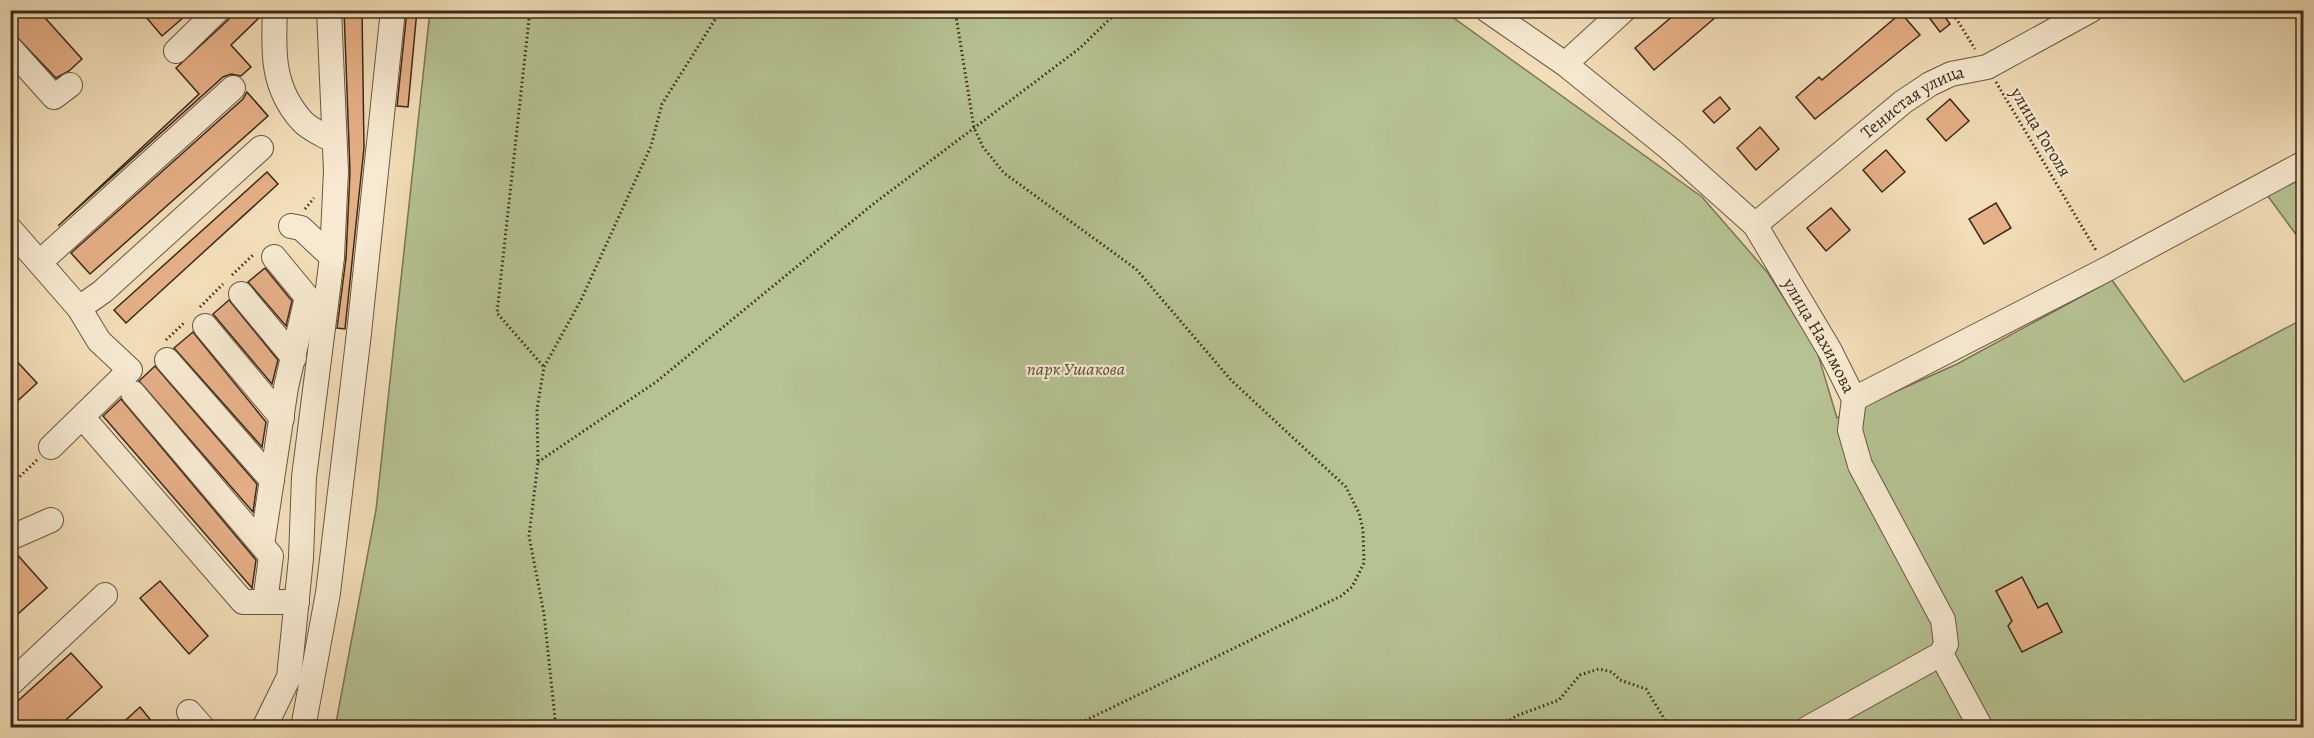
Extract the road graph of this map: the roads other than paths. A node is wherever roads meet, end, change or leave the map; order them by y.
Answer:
1 (218, 10) edge
2 (275, 10) edge
3 (329, 10) edge
4 (393, 10) edge
5 (1487, 10) edge
6 (1624, 10) edge
7 (2091, 10) edge
8 (10, 48) edge
9 (176, 51) dead end
10 (1565, 64) junction
11 (70, 85) dead end
12 (233, 88) dead end
13 (334, 141) junction
14 (261, 148) dead end
15 (2304, 163) edge
16 (1755, 225) junction
17 (291, 226) dead end
18 (10, 229) edge
19 (274, 257) dead end
20 (332, 257) junction
21 (40, 262) junction
22 (241, 294) dead end
23 (79, 308) junction
24 (205, 326) dead end
25 (359, 333) junction
26 (294, 358) junction
27 (167, 360) dead end
28 (316, 377) junction
29 (133, 393) dead end
30 (1854, 399) junction
31 (282, 418) junction
32 (91, 427) dead end
33 (51, 447) road end
34 (344, 451) junction
35 (304, 477) junction
36 (272, 480) junction
37 (51, 520) dead end
38 (335, 536) junction
39 (10, 538) edge
40 (262, 545) junction
41 (301, 558) junction
42 (105, 595) dead end
43 (265, 602) junction
44 (297, 602) junction
45 (1941, 654) junction
46 (10, 684) edge
47 (264, 728) edge
48 (303, 728) edge
49 (1808, 728) edge
50 (1981, 728) edge

1 - 9 street
2 - 13 street
3 - 13 street
4 - 25 street
5 - 10 street, улица Нахимова
6 - 10 street
7 - 16 street, Тенистая улица
8 - 11 street
10 - 16 street, улица Нахимова
12 - 21 street
13 - 20 street
14 - 23 street
15 - 30 street, улица Нахимова
16 - 30 street, улица Нахимова
17 - 20 street
18 - 21 street
19 - 26 street
20 - 28 street
21 - 23 street
22 - 26 street
23 - 33 street
24 - 31 street
25 - 28 street
25 - 34 street
26 - 31 street
27 - 36 street
28 - 35 street
29 - 40 street
30 - 45 street
31 - 36 street
32 - 43 street
34 - 35 street
34 - 38 street
35 - 41 street
36 - 40 street
37 - 39 street
38 - 41 street
38 - 48 street
40 - 43 street
41 - 44 street
42 - 46 street
43 - 44 street
44 - 47 street
45 - 49 street
45 - 50 street

